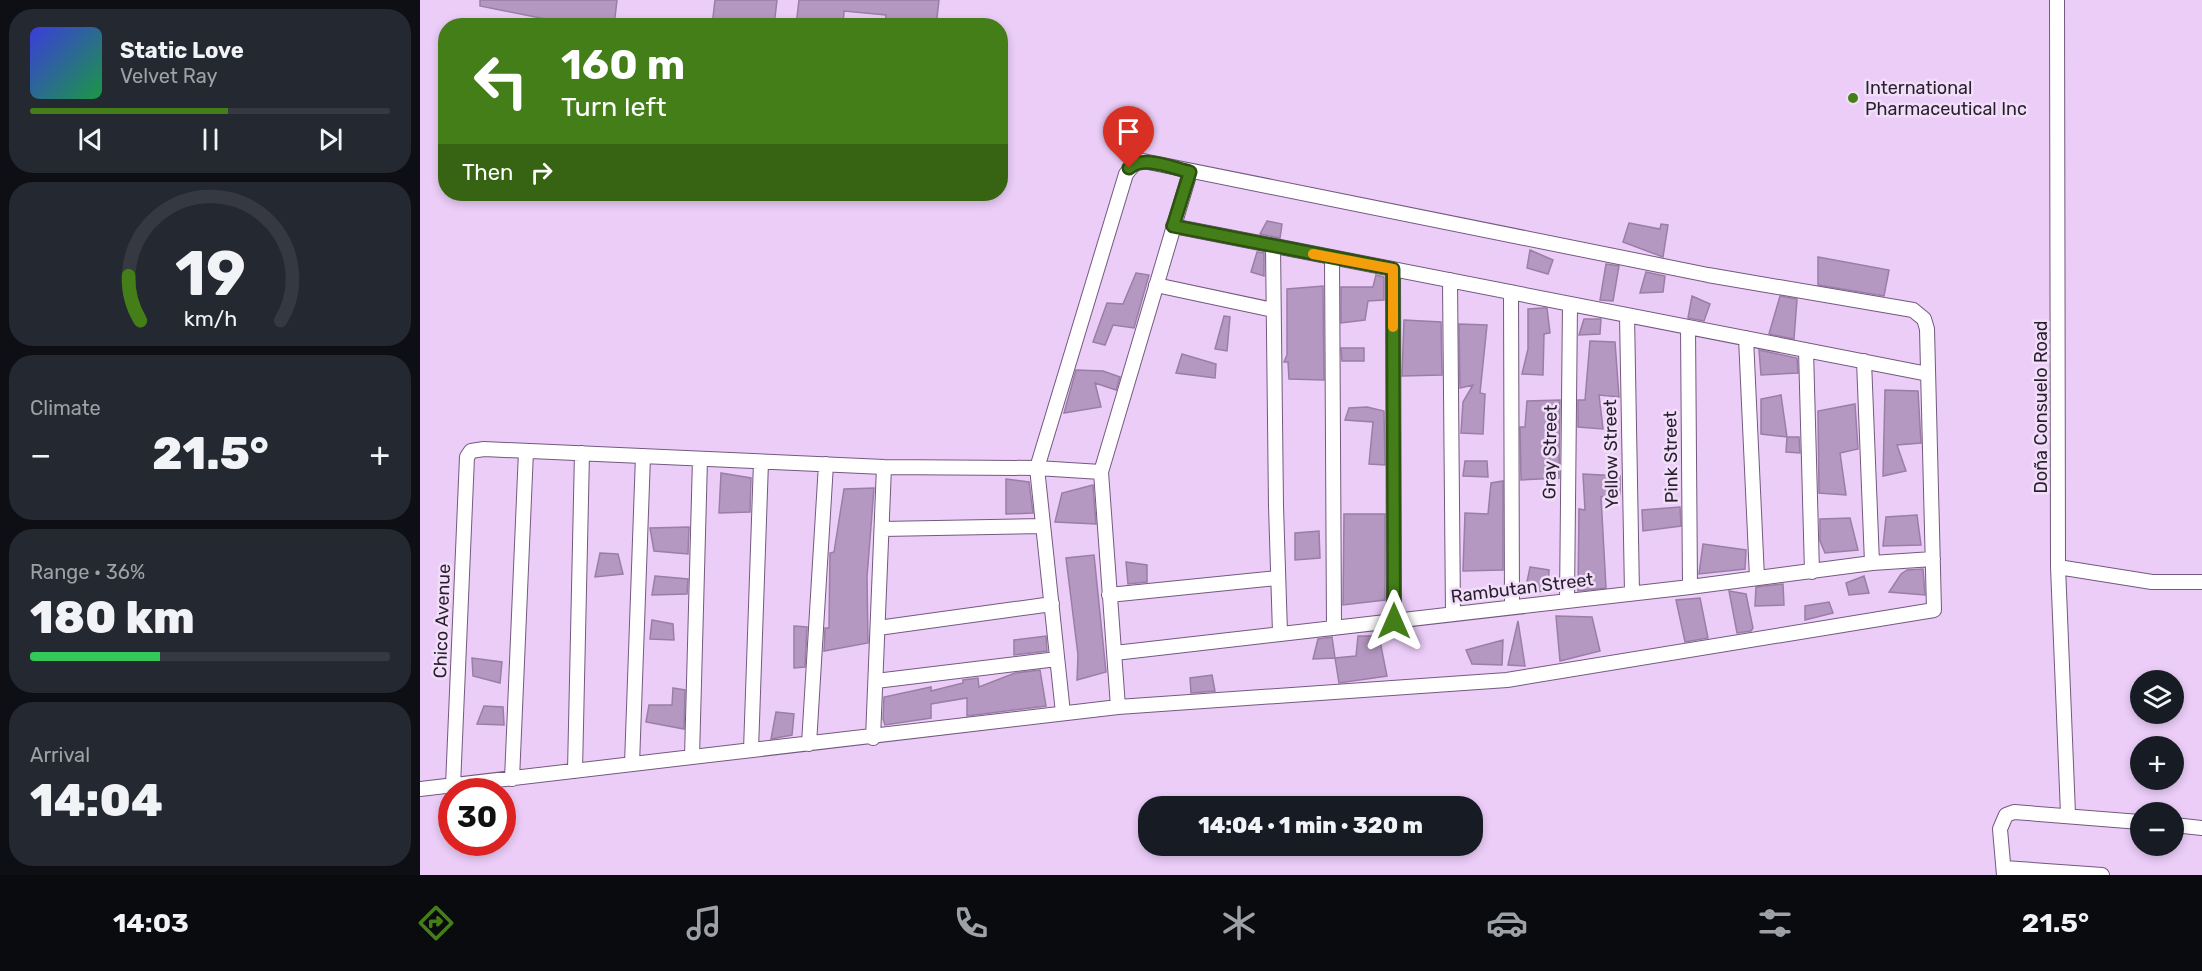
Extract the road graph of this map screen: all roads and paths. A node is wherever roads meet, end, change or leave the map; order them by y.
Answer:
1 (2057, 0) edge
2 (1190, 172) junction
3 (1173, 226) junction
4 (1273, 246) junction
5 (1332, 257) junction
6 (1393, 269) junction
7 (1450, 280) junction
8 (1156, 285) junction
9 (1511, 292) junction
10 (1570, 304) junction
11 (1273, 310) junction
12 (1627, 315) junction
13 (1688, 327) junction
14 (1746, 338) junction
15 (1806, 350) junction
16 (1864, 361) junction
17 (1928, 374) junction
18 (526, 451) junction
19 (582, 453) junction
20 (643, 456) junction
21 (700, 459) junction
22 (761, 462) junction
23 (826, 464) junction
24 (884, 466) junction
25 (1036, 468) junction
26 (1101, 472) junction
27 (1043, 526) junction
28 (882, 529) junction
29 (1933, 559) junction
30 (1872, 563) junction
31 (2058, 567) junction
32 (1812, 572) junction
33 (1277, 578) junction
34 (1757, 578) junction
35 (2202, 582) edge
36 (1690, 587) junction
37 (1632, 593) junction
38 (1109, 595) junction
39 (1567, 601) junction
40 (1052, 604) junction
41 (1512, 607) junction
42 (1453, 614) junction
43 (1394, 621) junction
44 (878, 628) junction
45 (1334, 628) junction
46 (1280, 633) junction
47 (1115, 653) junction
48 (1057, 659) junction
49 (876, 681) junction
50 (1118, 707) junction
51 (1063, 713) junction
52 (873, 738) junction
53 (809, 744) junction
54 (751, 750) junction
55 (692, 758) junction
56 (632, 764) junction
57 (574, 771) junction
58 (453, 778) edge
59 (513, 778) joint
60 (438, 787) edge
61 (420, 789) edge
62 (2068, 814) junction
63 (2130, 821) edge
64 (2184, 826) edge
65 (2202, 828) edge
66 (2004, 871) edge
67 (2102, 875) edge

1 - 31 street, Doña Consuelo Road
2 - 3 street
2 - 17 street
2 - 25 street
3 - 4 street
3 - 8 street
4 - 5 street
4 - 11 street
5 - 6 street
5 - 45 street
6 - 7 street
6 - 43 street
7 - 9 street
7 - 42 street
8 - 11 street
8 - 26 street
9 - 10 street
9 - 41 street
10 - 12 street
10 - 39 street, Gray Street
11 - 33 street
12 - 13 street
12 - 37 street, Yellow Street
13 - 14 street
13 - 36 street, Pink Street
14 - 15 street
14 - 34 street
15 - 16 street
15 - 32 street
16 - 17 street
16 - 30 street
17 - 29 street
18 - 19 street
18 - 58 street, Chico Avenue
18 - 59 street
19 - 20 street
19 - 57 street
20 - 21 street
20 - 56 street
21 - 22 street
21 - 55 street
22 - 23 street
22 - 54 street
23 - 24 street
23 - 53 street
24 - 25 street
24 - 28 street
25 - 26 street
25 - 27 street
26 - 38 street
27 - 28 street
27 - 40 street
28 - 44 street
29 - 30 street, Rambutan Street
29 - 50 street
30 - 32 street, Rambutan Street
31 - 35 street
31 - 62 street, Doña Consuelo Road
32 - 34 street, Rambutan Street
33 - 38 street
33 - 46 street
34 - 36 street, Rambutan Street
36 - 37 street, Rambutan Street
37 - 39 street, Rambutan Street
38 - 47 street
39 - 41 street, Rambutan Street
40 - 44 street
40 - 48 street
41 - 42 street, Rambutan Street
42 - 43 street, Rambutan Street
43 - 45 street, Rambutan Street
44 - 49 street
45 - 46 street, Rambutan Street
46 - 47 street, Rambutan Street
47 - 50 street
48 - 49 street
48 - 51 street
49 - 52 street
50 - 51 street
51 - 52 street
52 - 53 street
53 - 54 street
54 - 55 street
55 - 56 street
56 - 57 street
57 - 59 street
60 - 61 street
62 - 63 street
62 - 66 street
64 - 65 street
66 - 67 street

